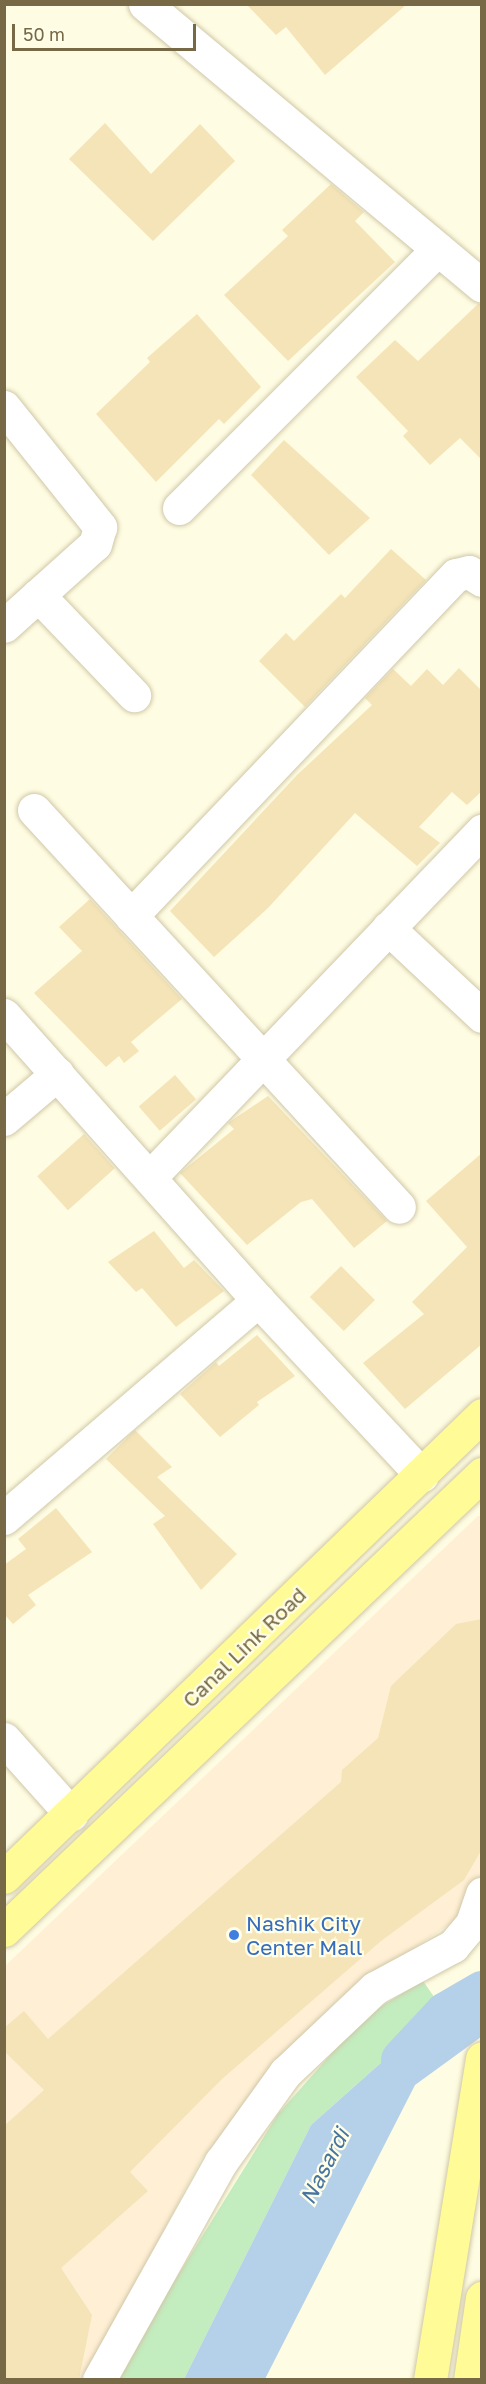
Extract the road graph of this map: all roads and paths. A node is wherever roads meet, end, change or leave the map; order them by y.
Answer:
1 (145, 4) edge
2 (438, 249) junction
3 (482, 286) edge
4 (4, 407) edge
5 (179, 508) dead end
6 (482, 580) edge
7 (38, 595) junction
8 (4, 626) edge
9 (134, 695) dead end
10 (34, 810) dead end
11 (482, 831) edge
12 (131, 916) junction
13 (388, 928) junction
14 (4, 1015) edge
15 (482, 1016) edge
16 (263, 1059) junction
17 (57, 1074) junction
18 (4, 1119) edge
19 (150, 1177) junction
20 (399, 1207) dead end
21 (258, 1300) junction
22 (481, 1415) edge
23 (482, 1474) edge
24 (422, 1475) junction
25 (10, 1501) edge
26 (4, 1739) edge
27 (71, 1814) junction
28 (4, 1877) edge
29 (482, 1894) edge
30 (4, 1930) edge
31 (482, 2058) edge
32 (482, 2298) edge
33 (99, 2379) edge
34 (430, 2379) edge
35 (470, 2379) edge

1 - 2 street
2 - 3 street
2 - 5 street
4 - 7 street
6 - 12 street
7 - 8 street
7 - 9 street
10 - 12 street
11 - 13 street
12 - 16 street
13 - 15 street
13 - 16 street
14 - 17 street
16 - 19 street
16 - 20 street
17 - 18 street
17 - 19 street
19 - 21 street
21 - 24 street
21 - 25 street
22 - 24 main road, Canal Link Road
23 - 30 main road, Canal Link Road
24 - 27 main road, Canal Link Road
26 - 27 street
27 - 28 main road, Canal Link Road
29 - 33 street
31 - 34 main road
32 - 35 main road

